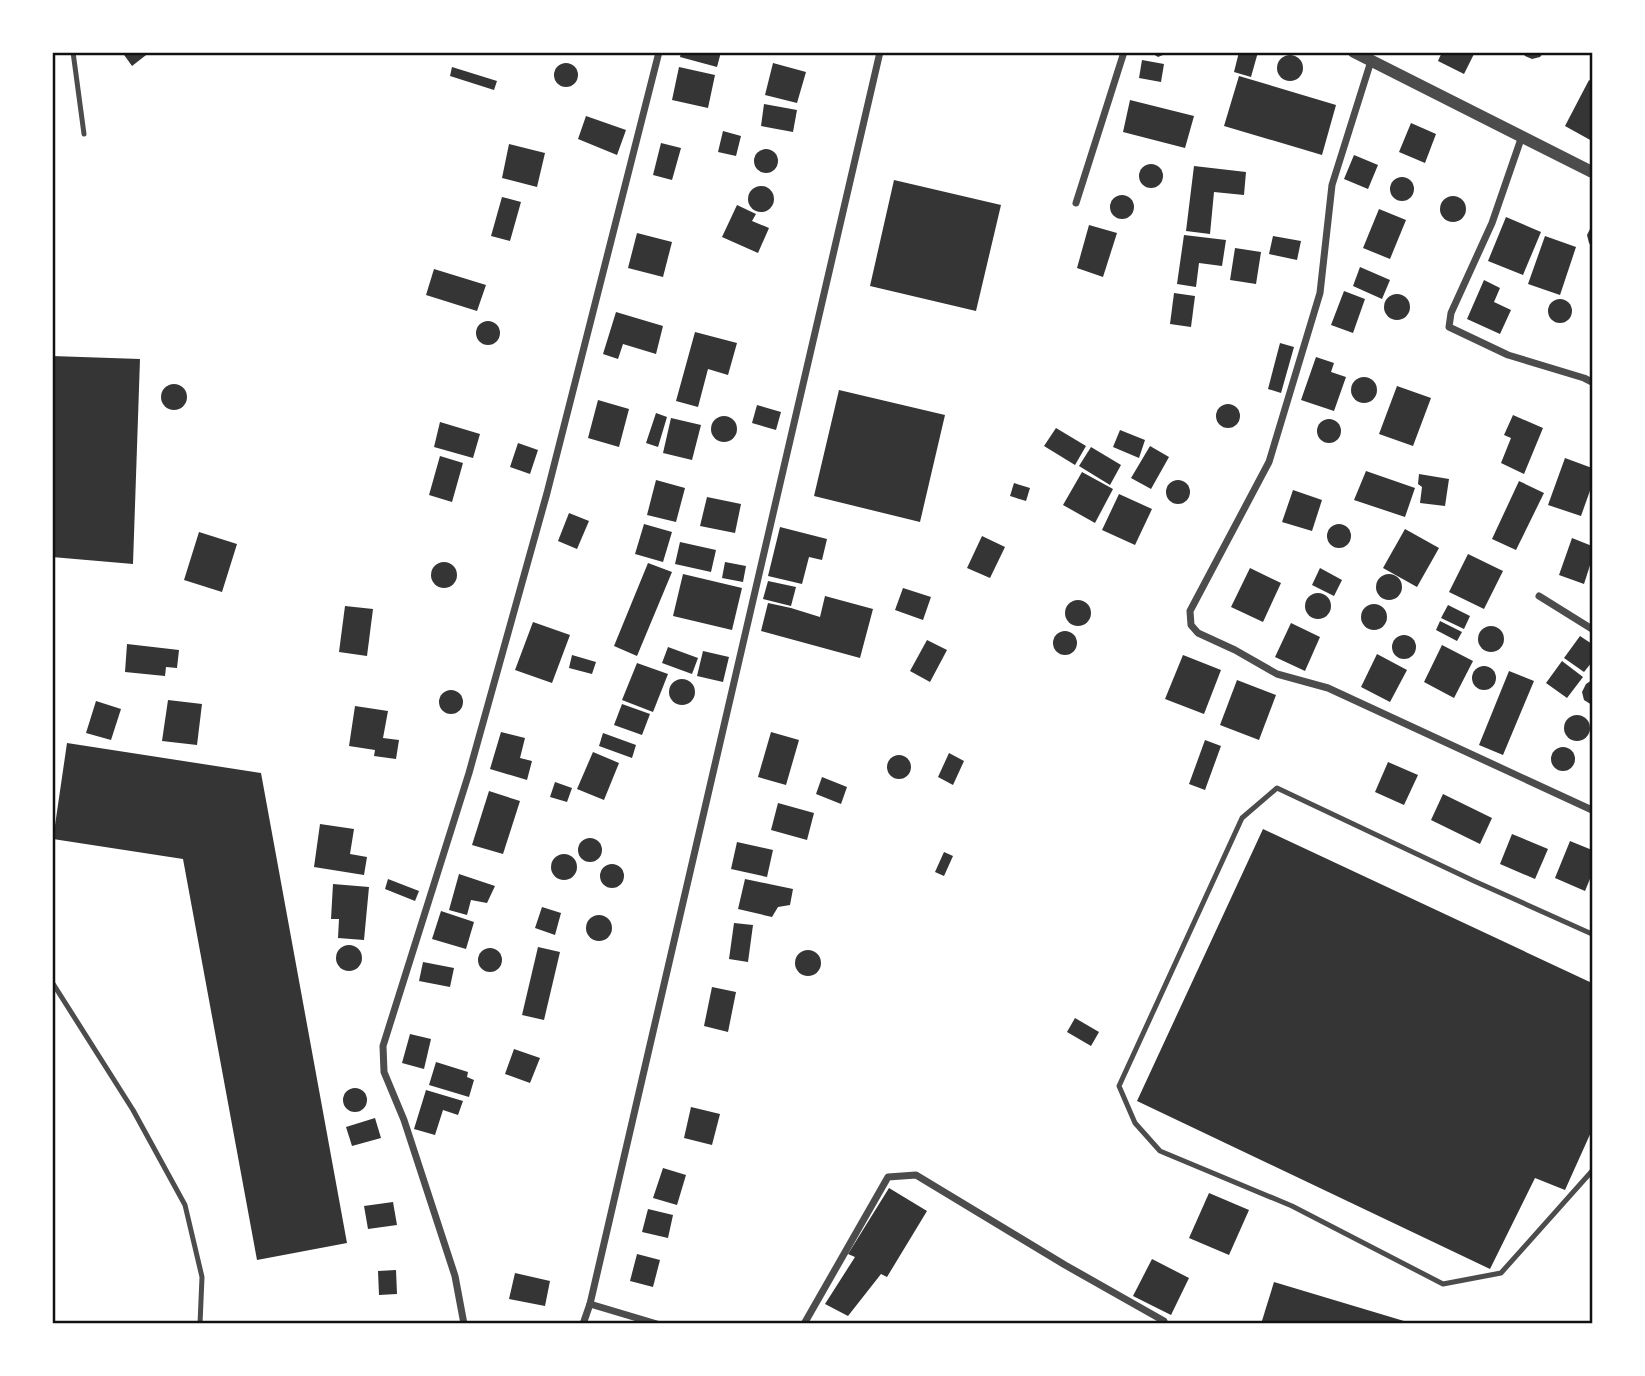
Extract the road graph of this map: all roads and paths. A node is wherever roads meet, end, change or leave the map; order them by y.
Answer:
1 (73, 52) edge
2 (659, 52) edge
3 (880, 52) edge
4 (1124, 52) edge
5 (1354, 52) edge
6 (1371, 61) junction
7 (84, 134) dead end
8 (1522, 136) junction
9 (1592, 172) edge
10 (1076, 203) dead end
11 (1592, 383) edge
12 (1539, 596) dead end
13 (1592, 629) edge
14 (1592, 810) edge
15 (1592, 934) edge
16 (52, 982) edge
17 (1592, 1171) edge
18 (590, 1304) junction
19 (200, 1324) edge
20 (464, 1324) edge
21 (583, 1324) edge
22 (657, 1324) edge
23 (804, 1324) edge
24 (1165, 1324) edge

1 - 7 lane
2 - 20 street
3 - 18 street
4 - 10 street
5 - 6 street
6 - 8 street
6 - 14 street
8 - 9 street
8 - 11 street
12 - 13 street
15 - 17 lane
16 - 19 lane
18 - 21 street
18 - 22 street
23 - 24 street

